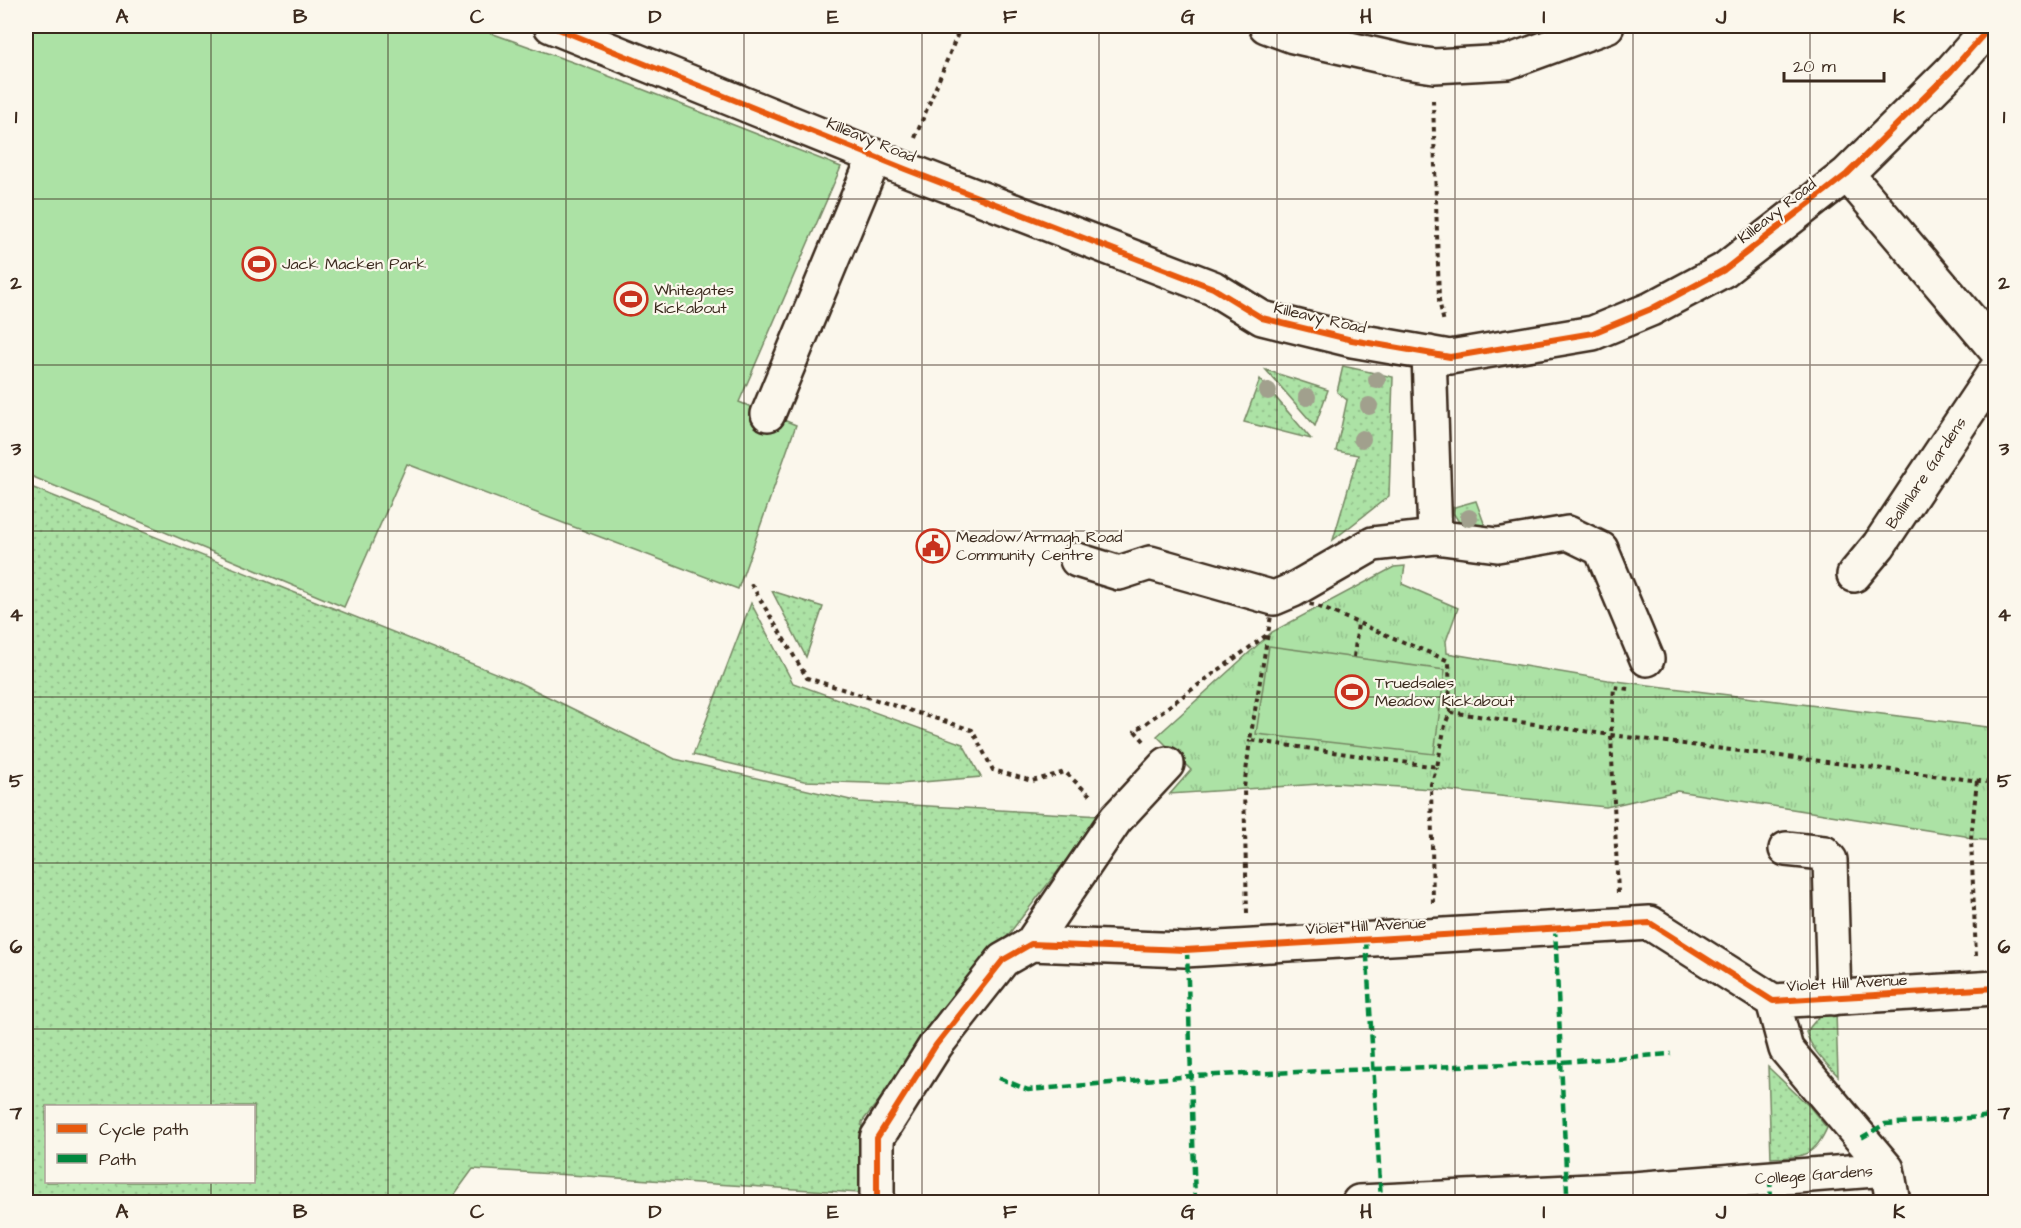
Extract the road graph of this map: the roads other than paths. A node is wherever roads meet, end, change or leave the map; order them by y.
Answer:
1 (551, 26) edge
2 (1266, 26) edge
3 (1607, 26) edge
4 (1991, 26) edge
5 (874, 156) junction
6 (1847, 174) junction
7 (1995, 350) edge
8 (1440, 355) junction
9 (1995, 370) edge
10 (768, 414) dead end
11 (1436, 537) junction
12 (1077, 560) dead end
13 (1854, 575) dead end
14 (1647, 659) dead end
15 (1167, 764) road end
16 (1786, 849) dead end
17 (1031, 944) junction
18 (1987, 989) edge
19 (1834, 998) junction
20 (1773, 1001) junction
21 (1887, 1169) junction
22 (1633, 1196) edge
23 (1373, 1202) edge
24 (877, 1203) edge
25 (1359, 1203) edge
26 (1893, 1203) edge

1 - 5 street, Killeavy Road
2 - 3 street
4 - 6 street, Killeavy Road
5 - 8 street, Killeavy Road
5 - 10 street, Killeavy Road
6 - 7 street
6 - 8 street, Killeavy Road
8 - 11 street
9 - 13 street, Ballinlare Gardens
11 - 12 street
11 - 14 street
15 - 17 street
16 - 19 street
17 - 20 street, Violet Hill Avenue
17 - 24 street
18 - 19 street, Violet Hill Avenue
19 - 20 street, Violet Hill Avenue
20 - 21 street, College Gardens
21 - 22 street, College Gardens
21 - 26 street, College Gardens
22 - 23 street, College Gardens
23 - 25 street, College Gardens

